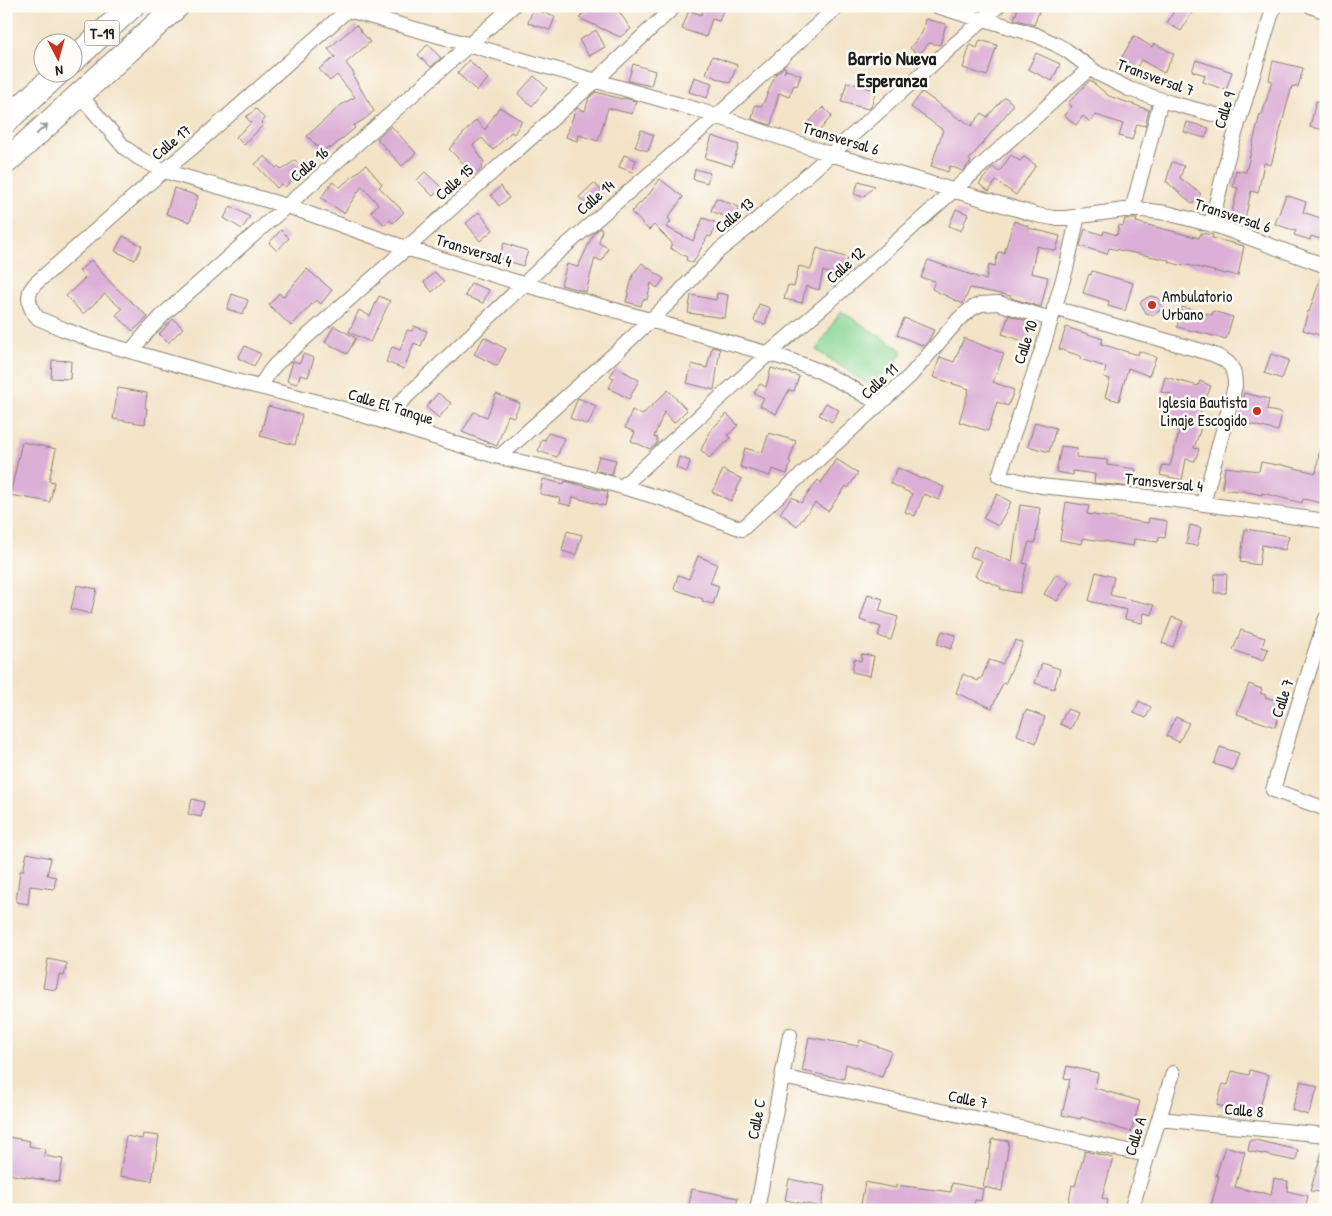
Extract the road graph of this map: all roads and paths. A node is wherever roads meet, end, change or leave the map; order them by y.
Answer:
1 (132, 6) edge
2 (177, 6) edge
3 (513, 6) edge
4 (675, 6) edge
5 (838, 6) edge
6 (937, 6) edge
7 (998, 6) edge
8 (1274, 6) edge
9 (1311, 6) edge
10 (350, 8) edge
11 (1326, 12) edge
12 (983, 20) junction
13 (470, 45) junction
14 (82, 52) edge
15 (1090, 68) junction
16 (595, 80) junction
17 (48, 82) edge
18 (80, 95) junction
19 (1161, 100) junction
20 (717, 116) junction
21 (6, 121) edge
22 (1239, 121) junction
23 (830, 154) junction
24 (6, 162) edge
25 (164, 170) junction
26 (953, 190) junction
27 (287, 206) junction
28 (1132, 210) junction
29 (1078, 216) junction
30 (1211, 224) junction
31 (406, 248) junction
32 (1325, 263) edge
33 (523, 284) junction
34 (33, 312) joint
35 (1053, 313) junction
36 (650, 321) junction
37 (131, 351) junction
38 (768, 354) junction
39 (260, 387) junction
40 (880, 404) junction
41 (381, 421) junction
42 (499, 457) junction
43 (999, 476) joint
44 (622, 487) junction
45 (1204, 504) junction
46 (1326, 521) edge
47 (742, 529) joint
48 (1326, 618) edge
49 (1326, 809) edge
50 (790, 1035) dead end
51 (1173, 1073) dead end
52 (782, 1077) junction
53 (1158, 1119) junction
54 (1326, 1135) edge
55 (1147, 1155) junction
56 (757, 1210) edge
57 (1131, 1210) edge

1 - 14 highway, T-19
2 - 18 highway, T-19
3 - 13 street, Calle 16
4 - 16 street, Calle 15
5 - 20 street, Calle 14
6 - 12 street, Transversal 7
7 - 12 street, Calle 13
8 - 22 street, Calle 9
9 - 11 street
10 - 13 street, Transversal 6
10 - 25 street, Calle 17
12 - 15 street, Transversal 7
12 - 23 street, Calle 13
13 - 16 street, Transversal 6
13 - 27 street, Calle 16
15 - 19 street, Transversal 7
15 - 26 street, Calle 12
16 - 20 street, Transversal 6
16 - 31 street, Calle 15
17 - 21 highway
24 -> 18 highway, T-19
18 - 25 street, Transversal 4
19 - 22 street, Transversal 7
19 - 28 street
20 - 23 street, Transversal 6
20 - 33 street, Calle 14
22 - 30 street, Calle 9
23 - 26 street, Transversal 6
23 - 36 street, Calle 13
25 - 27 street, Transversal 4
25 - 34 street, Calle 17
26 - 29 street, Transversal 6
26 - 38 street, Calle 12
27 - 31 street, Transversal 4
27 - 37 street, Calle 16
28 - 29 street, Transversal 6
28 - 30 street, Transversal 6
29 - 35 street, Calle 10
30 - 32 street, Transversal 6
31 - 33 street, Transversal 4
31 - 39 street, Calle 15
33 - 36 street, Transversal 4
33 - 41 street, Calle 14
34 - 37 street, Calle El Tanque
35 - 40 street, Calle 11
35 - 43 street, Calle 10
35 - 45 street, Calle 11
36 - 38 street, Transversal 4
36 - 42 street, Calle 13
37 - 39 street, Calle El Tanque
38 - 40 street, Transversal 4
38 - 44 street, Calle 12
39 - 41 street, Calle El Tanque
40 - 47 street, Calle 11
41 - 42 street, Calle El Tanque
42 - 44 street, Calle El Tanque
43 - 45 street, Transversal 4
44 - 47 street, Calle El Tanque
45 - 46 street, Transversal 4
48 - 49 street, Calle 7
50 - 52 street, Calle C
51 - 53 street, Calle A
52 - 55 street, Calle 7
52 - 56 street, Calle C
53 - 54 street, Calle 8
53 - 55 street, Calle A
55 - 57 street, Calle A

